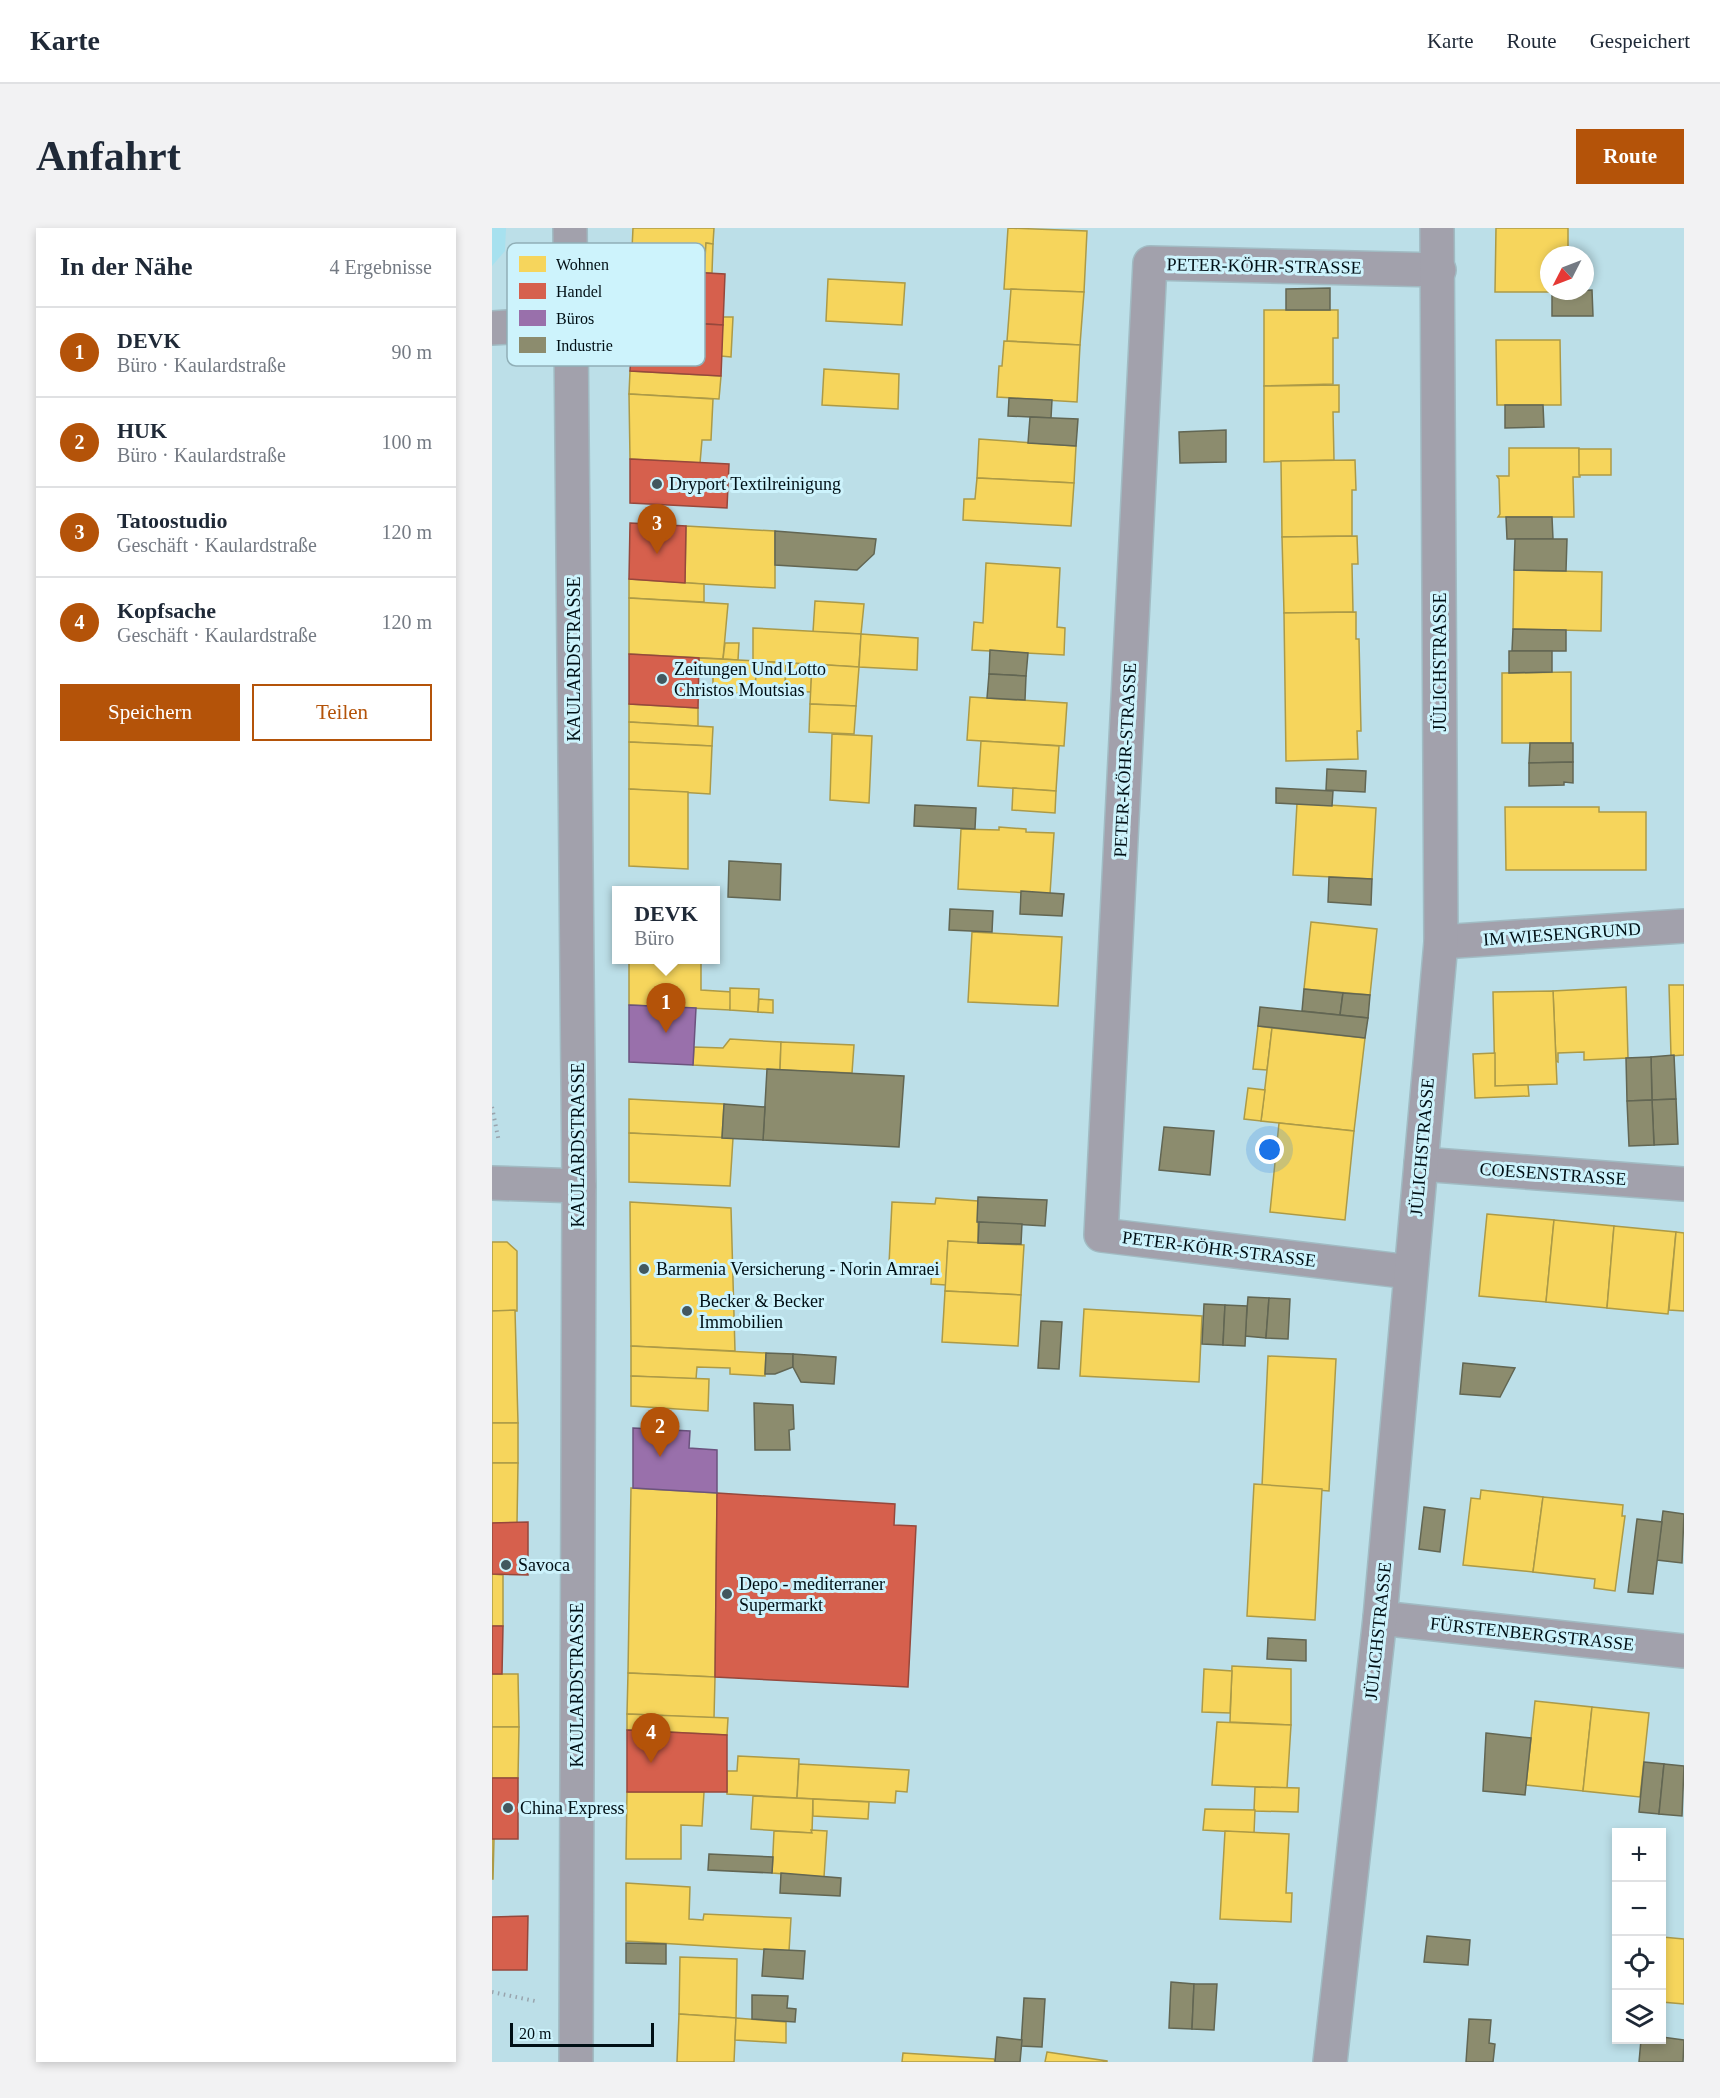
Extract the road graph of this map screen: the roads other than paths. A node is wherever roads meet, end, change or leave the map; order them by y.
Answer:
1 (570, 228) edge
2 (1437, 228) edge
3 (570, 243) edge
4 (1438, 270) junction
5 (507, 327) edge
6 (492, 328) edge
7 (572, 366) edge
8 (1684, 926) edge
9 (1441, 942) junction
10 (1421, 1164) junction
11 (492, 1183) edge
12 (1684, 1184) edge
13 (579, 1186) junction
14 (1410, 1272) junction
15 (1380, 1618) junction
16 (1684, 1651) edge
17 (576, 2062) edge
18 (1330, 2062) edge

1 - 3 street, KAULARDSTRASSE
2 - 4 street, JÜLICHSTRASSE
4 - 9 street, JÜLICHSTRASSE
4 - 14 street, PETER-KÖHR-STRASSE
5 - 6 street
7 - 13 street, KAULARDSTRASSE
8 - 9 street, IM WIESENGRUND
9 - 10 street, JÜLICHSTRASSE
10 - 12 street, COESENSTRASSE
10 - 14 street, JÜLICHSTRASSE
11 - 13 street
13 - 17 street, KAULARDSTRASSE
14 - 15 street, JÜLICHSTRASSE
15 - 16 street, FÜRSTENBERGSTRASSE
15 - 18 street, JÜLICHSTRASSE

